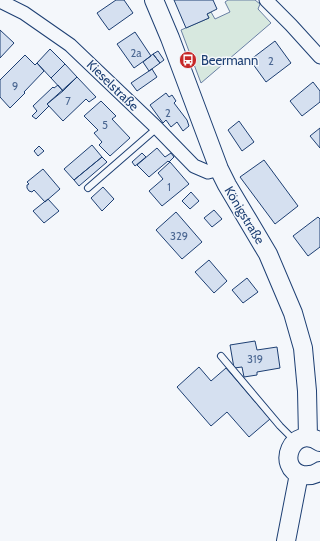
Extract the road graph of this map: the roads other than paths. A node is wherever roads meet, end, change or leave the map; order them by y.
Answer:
1 (154, 0) edge
2 (266, 0) edge
3 (0, 1) edge
4 (320, 57) edge
5 (157, 128) junction
6 (219, 169) junction
7 (88, 188) dead end
8 (221, 356) dead end
9 (308, 440) edge
10 (320, 471) edge
11 (299, 474) junction
12 (286, 541) edge

1 - 6 main road, Königstraße
2 - 4 street
3 - 5 street, Kieselstraße
5 - 6 street, Kieselstraße
5 - 7 lane
6 - 9 main road, Königstraße
8 - 9 lane
9 - 11 main road
10 - 11 main road
11 - 12 main road

